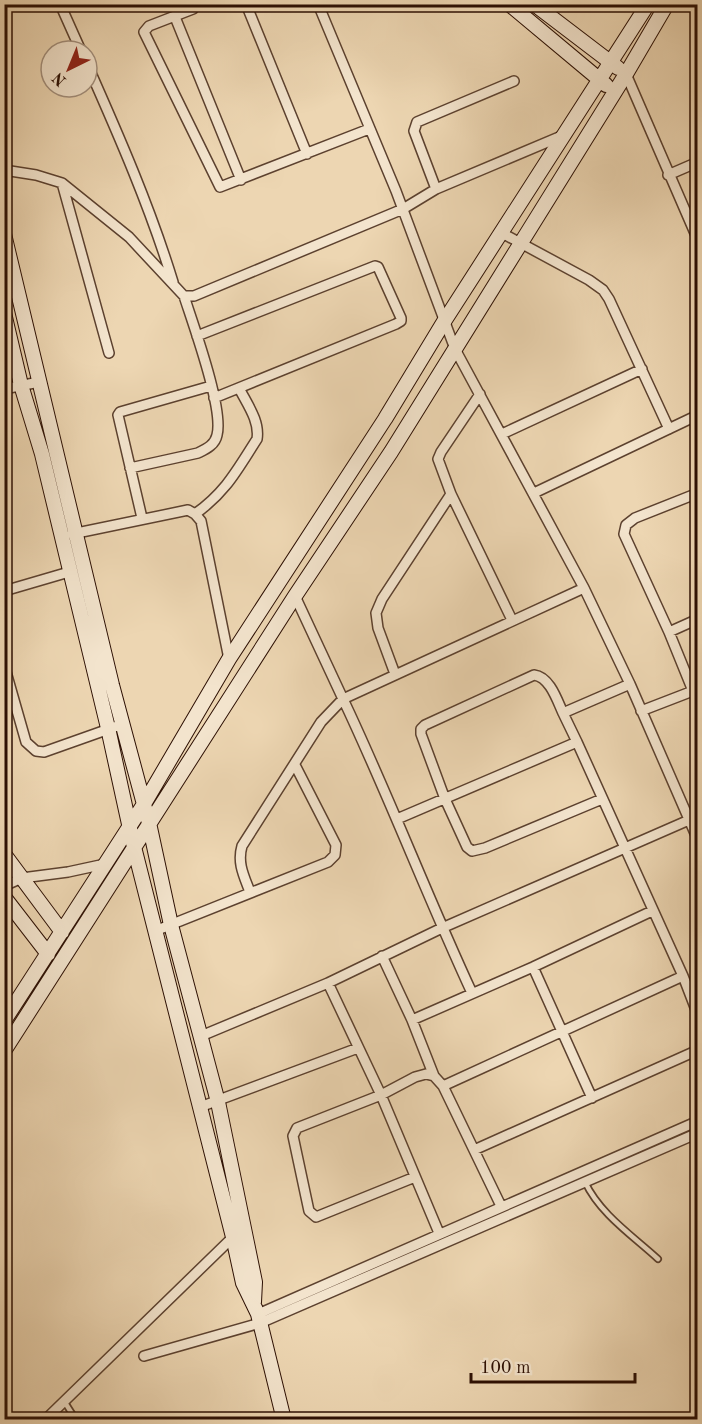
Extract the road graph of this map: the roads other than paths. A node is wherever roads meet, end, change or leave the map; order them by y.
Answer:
1 (60, 4) edge
2 (246, 4) edge
3 (318, 4) edge
4 (509, 4) edge
5 (534, 4) edge
6 (648, 4) edge
7 (667, 4) edge
8 (193, 9) dead end
9 (525, 10) edge
10 (175, 17) junction
11 (76, 39) edge
12 (611, 63) junction
13 (626, 74) junction
14 (600, 80) junction
15 (514, 81) dead end
16 (99, 91) edge
17 (615, 91) junction
18 (369, 129) junction
19 (566, 134) junction
20 (307, 154) junction
21 (698, 162) edge
22 (4, 170) edge
23 (668, 175) junction
24 (241, 180) junction
25 (62, 183) junction
26 (436, 189) junction
27 (403, 209) junction
28 (502, 233) junction
29 (5, 236) edge
30 (698, 240) edge
31 (520, 244) junction
32 (173, 284) junction
33 (184, 296) junction
34 (4, 313) edge
35 (446, 320) junction
36 (197, 336) junction
37 (455, 349) junction
38 (110, 353) dead end
39 (642, 369) junction
40 (39, 382) junction
41 (21, 385) junction
42 (211, 386) junction
43 (238, 388) junction
44 (4, 389) edge
45 (480, 394) junction
46 (214, 398) junction
47 (697, 416) edge
48 (669, 429) junction
49 (502, 434) junction
50 (130, 468) junction
51 (534, 493) junction
52 (698, 493) edge
53 (451, 494) junction
54 (195, 514) junction
55 (142, 518) junction
56 (78, 533) junction
57 (61, 537) junction
58 (69, 572) junction
59 (584, 588) junction
60 (4, 591) edge
61 (295, 596) junction
62 (698, 619) edge
63 (512, 620) junction
64 (669, 632) junction
65 (229, 659) junction
66 (4, 665) edge
67 (395, 674) junction
68 (630, 684) junction
69 (695, 690) edge
70 (343, 699) junction
71 (641, 711) junction
72 (563, 713) junction
73 (123, 724) junction
74 (108, 728) junction
75 (578, 742) junction
76 (295, 765) junction
77 (445, 799) junction
78 (602, 799) junction
79 (144, 804) junction
80 (397, 819) junction
81 (689, 820) junction
82 (148, 824) junction
83 (129, 826) junction
84 (698, 840) edge
85 (134, 847) junction
86 (624, 848) junction
87 (4, 854) edge
88 (104, 864) junction
89 (118, 871) junction
90 (22, 878) junction
91 (4, 886) edge
92 (250, 892) junction
93 (4, 897) edge
94 (652, 911) junction
95 (171, 925) junction
96 (442, 928) junction
97 (155, 931) junction
98 (62, 932) junction
99 (48, 954) junction
100 (382, 956) junction
101 (533, 967) junction
102 (682, 976) junction
103 (328, 983) junction
104 (472, 993) junction
105 (698, 1015) edge
106 (412, 1020) junction
107 (4, 1021) edge
108 (561, 1032) junction
109 (201, 1036) junction
110 (358, 1048) junction
111 (698, 1050) edge
112 (4, 1051) edge
113 (434, 1076) junction
114 (443, 1086) junction
115 (381, 1095) junction
116 (591, 1098) junction
117 (218, 1102) junction
118 (200, 1107) junction
119 (698, 1121) edge
120 (698, 1133) edge
121 (474, 1150) junction
122 (415, 1177) junction
123 (585, 1182) junction
124 (501, 1206) junction
125 (439, 1233) junction
126 (233, 1237) junction
127 (658, 1259) dead end
128 (257, 1314) junction
129 (144, 1356) dead end
130 (64, 1401) junction
131 (45, 1419) edge
132 (76, 1419) edge
133 (284, 1419) edge

1 - 11 street
2 - 20 street
3 - 18 street
4 - 9 street
5 - 12 street
6 - 12 street
7 - 13 street
8 - 10 street
9 - 14 street
10 - 24 street
10 - 24 street
12 - 13 street
12 - 14 street
13 - 17 street
13 - 23 street
14 - 17 street
14 - 19 street
15 - 26 street
16 - 32 street
17 - 31 street
18 - 20 street
18 - 27 street
19 - 26 street
19 - 28 street
20 - 24 street
21 - 23 street
22 - 25 street
23 - 30 street
25 - 32 street
25 - 38 street
26 - 27 street
27 - 33 street
27 - 35 street
28 - 31 street
28 - 35 street
29 - 40 street
31 - 37 street
31 - 39 street
32 - 33 street
33 - 36 street
34 - 41 street
35 - 37 street
35 - 65 street
36 - 42 street
36 - 43 street
37 - 45 street
37 - 61 street
39 - 48 street
39 - 49 street
40 - 41 street
40 - 56 street
41 - 44 street
41 - 57 street
42 - 46 street
42 - 50 street
43 - 46 street
43 - 54 street
45 - 49 street
45 - 53 street
46 - 50 street
47 - 48 street
48 - 51 street
49 - 51 street
50 - 55 street
51 - 59 street
52 - 64 street
53 - 63 street
53 - 67 street
54 - 55 street
54 - 65 street
55 - 56 street
56 - 57 street
56 - 73 street
57 - 58 street
58 - 60 street
58 - 74 street
59 - 63 street
59 - 68 street
61 - 70 street
61 - 82 street
62 - 64 street
63 - 67 street
64 - 69 street
65 - 79 street
66 - 74 street
67 - 70 street
68 - 71 street
68 - 72 street
69 - 71 street
70 - 76 street
70 - 80 street
71 - 81 street
72 - 75 street
72 - 77 street
73 - 74 street
73 - 79 street
74 - 83 street
75 - 77 street
75 - 78 street
76 - 92 street
76 - 92 street
77 - 78 street
77 - 80 street
78 - 86 street
79 - 82 street
79 - 83 street
80 - 96 street
81 - 84 street
81 - 86 street
82 - 85 street
82 - 95 street
83 - 85 street
83 - 88 street
85 - 89 street
85 - 97 street
86 - 94 street
86 - 96 street
87 - 90 street
88 - 89 street
88 - 90 street
88 - 98 street
89 - 112 street
90 - 91 street
90 - 98 street
92 - 95 street
93 - 99 street
94 - 101 street
94 - 102 street
95 - 97 street
95 - 109 street
96 - 100 street
96 - 104 street
97 - 118 street
98 - 99 street
99 - 107 street
100 - 103 street
100 - 106 street
101 - 104 street
101 - 108 street
102 - 105 street
102 - 108 street
103 - 109 street
103 - 110 street
104 - 106 street
106 - 113 street
108 - 114 street
108 - 116 street
109 - 117 street
110 - 115 street
110 - 117 street
111 - 116 street
113 - 114 street
113 - 115 street
114 - 121 street
115 - 122 street
115 - 122 street
116 - 121 street
117 - 118 street
117 - 128 street
118 - 126 street
119 - 124 street
120 - 123 street
121 - 124 street
122 - 125 street
123 - 127 lane
123 - 128 street
124 - 125 street
125 - 128 street
126 - 128 street
126 - 130 street
128 - 129 street
128 - 133 street
130 - 131 street
130 - 132 lane

